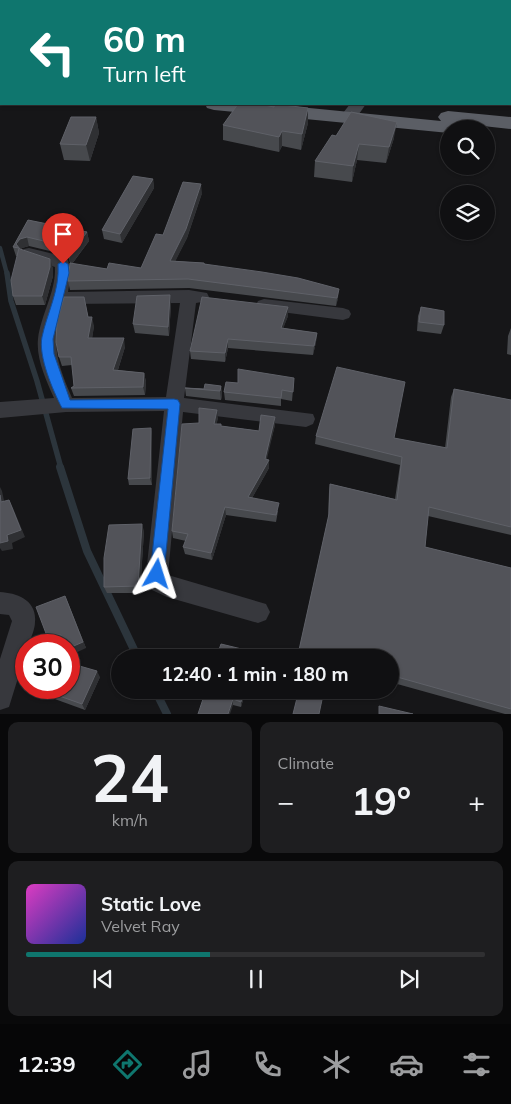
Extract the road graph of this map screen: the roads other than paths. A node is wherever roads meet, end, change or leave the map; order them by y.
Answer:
1 (242, 105) edge
2 (322, 105) edge
3 (354, 109) edge
4 (511, 123) edge
5 (440, 124) edge
6 (495, 132) edge
7 (511, 134) edge
8 (29, 253) edge
9 (190, 296) junction
10 (59, 298) junction
11 (218, 299) edge
12 (247, 303) edge
13 (343, 314) dead end
14 (174, 404) junction
15 (66, 405) junction
16 (0, 410) edge
17 (306, 419) dead end
18 (0, 603) edge
19 (258, 612) dead end
20 (0, 698) edge

1 - 3 highway
2 - 3 highway
3 - 4 highway
3 - 5 highway
6 - 7 highway
8 - 10 street
9 - 10 street
9 - 11 street
9 - 14 street
10 - 15 street
12 - 13 street
14 - 15 street
14 - 17 street
14 - 19 street
15 - 16 street
18 - 20 street

